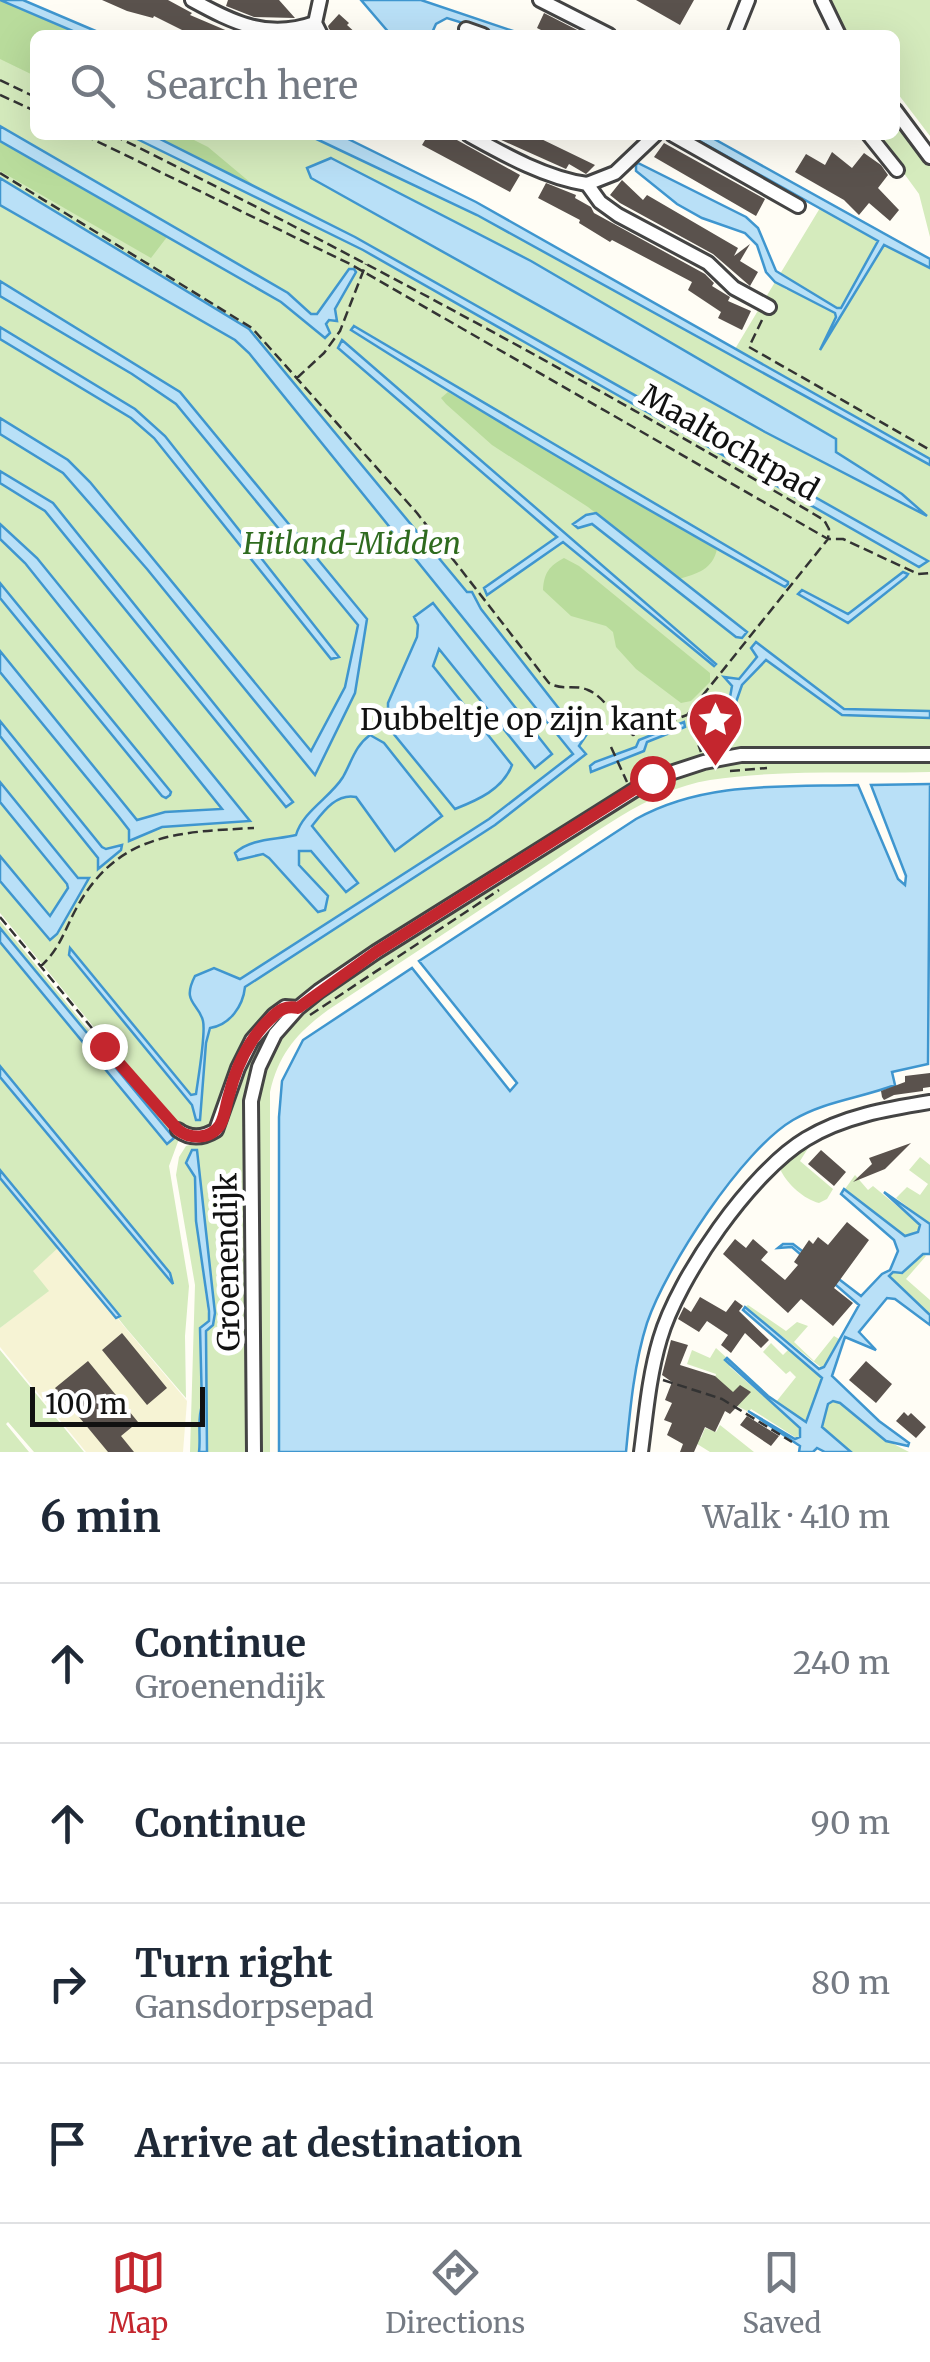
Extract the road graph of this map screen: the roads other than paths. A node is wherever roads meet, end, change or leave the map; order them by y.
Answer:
1 (192, 0) edge
2 (320, 0) edge
3 (540, 0) edge
4 (748, 0) edge
5 (822, 0) edge
6 (318, 29) edge
7 (466, 29) dead end
8 (268, 30) edge
9 (469, 30) edge
10 (599, 30) edge
11 (736, 30) edge
12 (837, 30) edge
13 (900, 117) edge
14 (479, 140) edge
15 (650, 140) edge
16 (682, 140) edge
17 (873, 140) edge
18 (930, 158) edge
19 (897, 170) dead end
20 (587, 184) junction
21 (798, 206) dead end
22 (769, 306) road end
23 (930, 756) edge
24 (300, 1014) junction
25 (930, 1102) edge
26 (178, 1130) road end
27 (254, 1452) edge
28 (641, 1452) edge

1 - 8 street
2 - 6 street
3 - 10 street
4 - 11 street
5 - 12 street
7 - 9 street
13 - 18 street
14 - 20 street
15 - 20 street
16 - 21 street
17 - 19 street
20 - 22 street
23 - 24 street, Groenendijk
24 - 26 street
24 - 27 street, Groenendijk
25 - 28 street

